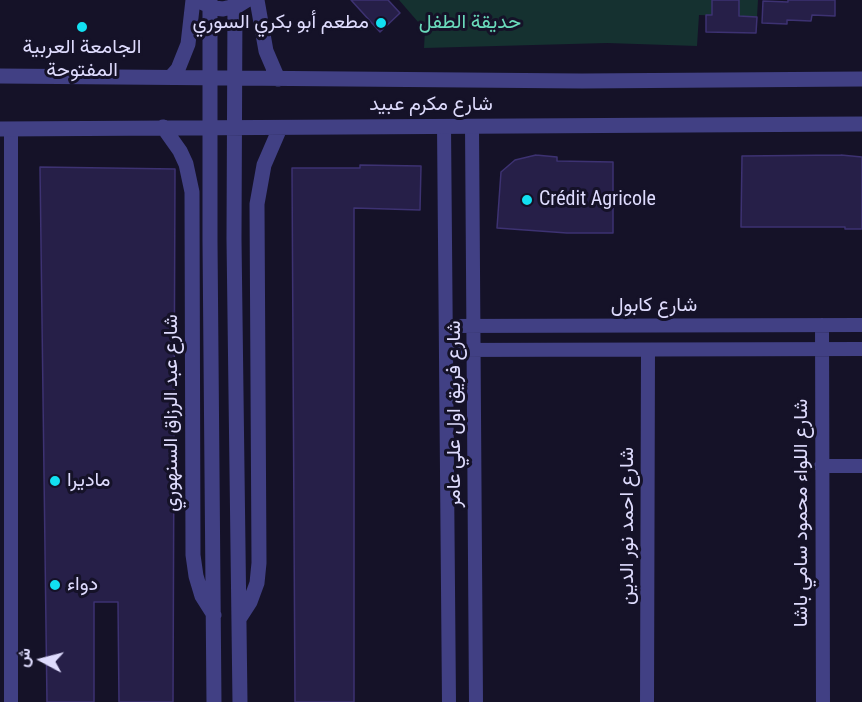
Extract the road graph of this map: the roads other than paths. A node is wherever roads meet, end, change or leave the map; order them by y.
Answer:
1 (193, 0) edge
2 (199, 0) edge
3 (210, 0) edge
4 (235, 0) edge
5 (247, 0) edge
6 (258, 0) edge
7 (0, 76) edge
8 (171, 78) junction
9 (278, 79) junction
10 (862, 79) edge
11 (862, 124) edge
12 (444, 126) junction
13 (472, 126) junction
14 (163, 127) junction
15 (280, 128) junction
16 (5, 129) edge
17 (192, 204) junction
18 (257, 204) junction
19 (822, 325) junction
20 (862, 325) edge
21 (447, 326) junction
22 (474, 326) junction
23 (5, 328) edge
24 (822, 349) junction
25 (862, 349) edge
26 (447, 350) junction
27 (475, 350) junction
28 (648, 350) junction
29 (5, 353) edge
30 (821, 466) junction
31 (862, 466) edge
32 (214, 615) junction
33 (239, 619) junction
34 (10, 702) edge
35 (214, 702) edge
36 (240, 702) edge
37 (449, 702) edge
38 (476, 702) edge
39 (647, 702) edge
40 (823, 702) edge

1 - 8 street
2 - 5 street
3 - 32 street
4 - 33 street
6 - 9 street
7 - 8 street, شارع مكرم عبيد
8 - 9 street, شارع مكرم عبيد
9 - 10 street, شارع مكرم عبيد
11 - 13 street, شارع مكرم عبيد
12 - 13 street, شارع مكرم عبيد
12 - 15 street, شارع مكرم عبيد
12 - 21 street, شارع فريق اول علي عامر
13 - 22 street, شارع فريق اول علي عامر
14 - 15 street, شارع مكرم عبيد
14 - 16 street, شارع مكرم عبيد
14 - 17 street, شارع عبد الرزاق السنهوري
15 - 18 street
16 - 23 street
17 - 18 street
17 - 32 street, شارع عبد الرزاق السنهوري
18 - 33 street
19 - 20 street, شارع كابول
19 - 22 street, شارع كابول
19 - 24 street, شارع اللواء محمود سامي باشا
21 - 22 street, شارع كابول
21 - 26 street, شارع فريق اول علي عامر
22 - 27 street, شارع فريق اول علي عامر
23 - 29 street
24 - 25 street
24 - 28 street
24 - 30 street, شارع اللواء محمود سامي باشا
26 - 27 street
26 - 37 street, شارع فريق اول علي عامر
27 - 28 street
27 - 38 street, شارع فريق اول علي عامر
28 - 39 street, شارع احمد نور الدين
29 - 34 street
30 - 31 street
30 - 40 street, شارع اللواء محمود سامي باشا
32 - 35 street, شارع عبد الرزاق السنهوري
33 - 36 street

